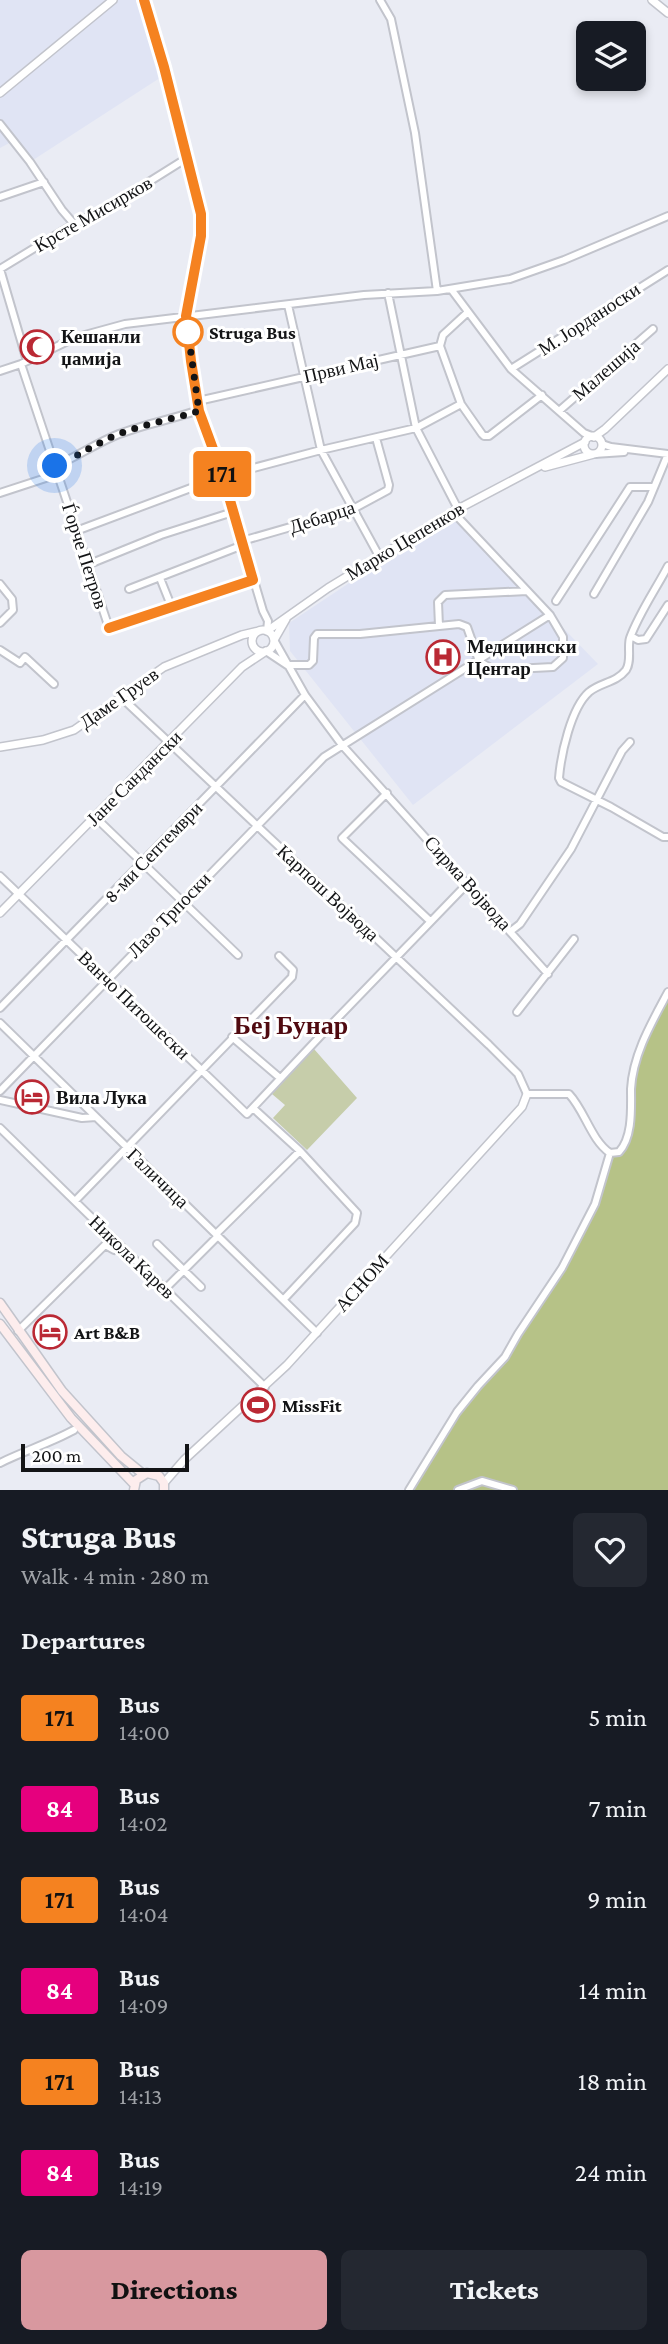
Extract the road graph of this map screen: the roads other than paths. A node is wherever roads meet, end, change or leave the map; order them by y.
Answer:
1 (113, 0) edge
2 (145, 0) edge
3 (380, 0) edge
4 (652, 0) edge
5 (668, 13) edge
6 (0, 93) edge
7 (0, 124) edge
8 (187, 158) junction
9 (44, 182) junction
10 (0, 197) edge
11 (668, 216) edge
12 (74, 224) junction
13 (0, 269) edge
14 (668, 270) edge
15 (451, 289) junction
16 (437, 291) junction
17 (388, 293) junction
18 (288, 305) junction
19 (468, 313) junction
20 (186, 316) junction
21 (653, 328) dead end
22 (440, 346) junction
23 (400, 355) junction
24 (24, 362) junction
25 (511, 369) junction
26 (668, 369) edge
27 (0, 371) edge
28 (304, 377) junction
29 (542, 395) junction
30 (198, 401) junction
31 (461, 404) junction
32 (199, 411) junction
33 (559, 411) junction
34 (416, 428) junction
35 (376, 438) junction
36 (592, 439) junction
37 (321, 450) junction
38 (633, 451) junction
39 (594, 454) junction
40 (668, 454) edge
41 (55, 466) junction
42 (528, 473) junction
43 (58, 474) junction
44 (223, 476) junction
45 (654, 488) junction
46 (0, 493) edge
47 (353, 509) junction
48 (455, 510) junction
49 (233, 512) junction
50 (76, 531) junction
51 (243, 543) junction
52 (379, 556) junction
53 (87, 565) junction
54 (668, 566) edge
55 (160, 578) junction
56 (253, 580) junction
57 (0, 584) edge
58 (129, 589) dead end
59 (527, 591) junction
60 (594, 594) dead end
61 (556, 601) dead end
62 (668, 605) edge
63 (172, 608) junction
64 (265, 614) junction
65 (550, 615) junction
66 (287, 617) junction
67 (279, 622) junction
68 (0, 623) edge
69 (439, 626) junction
70 (263, 631) junction
71 (631, 636) junction
72 (235, 638) junction
73 (274, 640) junction
74 (254, 646) junction
75 (0, 650) edge
76 (266, 651) junction
77 (248, 661) junction
78 (479, 661) junction
79 (287, 665) junction
80 (54, 684) dead end
81 (305, 695) junction
82 (121, 697) junction
83 (170, 742) junction
84 (630, 742) dead end
85 (342, 745) junction
86 (0, 747) edge
87 (216, 787) junction
88 (387, 793) junction
89 (596, 800) junction
90 (95, 817) junction
91 (257, 825) junction
92 (668, 837) edge
93 (142, 863) junction
94 (0, 876) edge
95 (468, 883) junction
96 (20, 895) junction
97 (182, 902) junction
98 (0, 913) edge
99 (430, 921) junction
100 (510, 931) junction
101 (574, 939) dead end
102 (67, 940) junction
103 (238, 956) dead end
104 (279, 956) dead end
105 (397, 957) junction
106 (548, 974) junction
107 (107, 979) junction
108 (668, 992) edge
109 (0, 1009) edge
110 (517, 1012) dead end
111 (0, 1023) edge
112 (232, 1037) junction
113 (33, 1056) junction
114 (200, 1070) junction
115 (280, 1078) junction
116 (0, 1091) edge
117 (527, 1094) junction
118 (0, 1100) edge
119 (253, 1108) junction
120 (96, 1117) junction
121 (0, 1128) edge
122 (126, 1147) junction
123 (300, 1151) junction
124 (610, 1153) junction
125 (75, 1201) junction
126 (217, 1235) junction
127 (119, 1244) junction
128 (157, 1244) dead end
129 (184, 1271) junction
130 (201, 1287) dead end
131 (165, 1289) junction
132 (284, 1299) junction
133 (0, 1303) edge
134 (0, 1324) edge
135 (18, 1331) junction
136 (317, 1333) junction
137 (265, 1387) junction
138 (74, 1430) dead end
139 (184, 1460) junction
140 (0, 1463) edge
141 (142, 1474) junction
142 (155, 1474) junction
143 (134, 1487) edge
144 (164, 1487) edge
145 (409, 1490) edge
146 (458, 1490) edge
147 (513, 1490) edge

1 - 6 street
2 - 8 street
3 - 16 street
4 - 5 street
7 - 9 street
8 - 12 street, Крсте Мисирков
8 - 20 street
9 - 10 street
9 - 12 street
11 - 15 street
12 - 13 street, Крсте Мисирков
13 - 24 street, Ѓорче Петров
14 - 25 street, М. Јорданоски
15 - 16 street
15 - 19 street
16 - 17 street
17 - 18 street
17 - 23 street
18 - 20 street
18 - 28 street
19 - 22 street
19 - 25 street
20 - 24 street
20 - 30 street
21 - 33 street, Малешија
22 - 23 street, Први Мај
22 - 31 street
23 - 28 street, Први Мај
23 - 34 street
24 - 27 street
24 - 41 street, Ѓорче Петров
25 - 29 street
26 - 36 street
28 - 30 street, Први Мај
28 - 37 street
29 - 31 street
29 - 33 street
30 - 32 street
31 - 34 street
32 - 41 street
32 - 44 street
33 - 36 street
34 - 35 street
34 - 48 street
35 - 37 street
35 - 47 street, Дебарца
36 - 38 street
36 - 39 street
36 - 39 street
36 - 42 street
37 - 44 street
37 - 47 street
38 - 39 street
38 - 40 street
39 - 42 street
40 - 45 street
41 - 43 street, Ѓорче Петров
42 - 48 street, Марко Цепенков
43 - 46 street
43 - 50 street, Ѓорче Петров
44 - 49 street
44 - 50 street
45 - 60 street
45 - 61 street
47 - 51 street, Дебарца
47 - 52 street
48 - 52 street, Марко Цепенков
48 - 59 street
49 - 51 street
49 - 53 street
50 - 53 street, Ѓорче Петров
51 - 55 street, Дебарца
51 - 56 street
52 - 66 street, Марко Цепенков
53 - 63 street, Ѓорче Петров
54 - 71 street
55 - 58 street, Дебарца
55 - 63 street
56 - 63 street
56 - 64 street
57 - 68 street
59 - 65 street
59 - 69 street
62 - 71 street
64 - 67 street
64 - 70 street
65 - 78 street, Лазо Трпоски
65 - 78 street
66 - 67 street, Марко Цепенков
66 - 73 street
67 - 70 street, Марко Цепенков
69 - 78 street
69 - 79 street
70 - 72 street, Даме Груев
70 - 73 street
70 - 74 street
71 - 89 street
72 - 74 street
72 - 82 street, Даме Груев
73 - 76 street
73 - 79 street, Сирма Војвода
74 - 76 street
74 - 77 street, Јане Сандански
75 - 80 street
76 - 77 street, Јане Сандански
76 - 79 street
77 - 83 street, Јане Сандански
78 - 85 street, Лазо Трпоски
79 - 81 street, Сирма Војвода
81 - 85 street, Сирма Војвода
81 - 87 street, 8-ми Септември
82 - 83 street, Карпош Војвода
82 - 86 street, Даме Груев
83 - 87 street, Карпош Војвода
83 - 90 street, Јане Сандански
84 - 89 street
85 - 88 street, Сирма Војвода
85 - 91 street, Лазо Трпоски
87 - 91 street, Карпош Војвода
87 - 93 street, 8-ми Септември
88 - 95 street, Сирма Војвода
88 - 99 street
89 - 92 street
89 - 100 street
90 - 93 street
90 - 96 street, Јане Сандански
91 - 97 street, Лазо Трпоски
91 - 105 street, Карпош Војвода
93 - 97 street
93 - 102 street, 8-ми Септември
94 - 96 street
95 - 99 street
95 - 100 street, Сирма Војвода
96 - 98 street, Јане Сандански
96 - 102 street, Ванчо Питошески
97 - 103 street
97 - 107 street, Лазо Трпоски
99 - 105 street
100 - 106 street, Сирма Војвода
101 - 106 street
102 - 107 street, Ванчо Питошески
102 - 109 street, 8-ми Септември
104 - 112 street
105 - 115 street
105 - 117 street, Карпош Војвода
106 - 110 street
107 - 113 street, Лазо Трпоски
107 - 114 street, Ванчо Питошески
108 - 124 street
111 - 113 street, Галичица
112 - 114 street
112 - 115 street
113 - 116 street, Лазо Трпоски
113 - 120 street, Галичица
114 - 119 street, Ванчо Питошески
114 - 122 street
115 - 119 street
117 - 124 street
117 - 136 street, АСНОМ
118 - 120 street
119 - 123 street
120 - 122 street, Галичица
121 - 125 street, Никола Карев
122 - 125 street
122 - 126 street, Галичица
123 - 126 street
123 - 132 street
124 - 145 street
125 - 127 street, Никола Карев
126 - 129 street
126 - 132 street, Галичица
127 - 131 street, Никола Карев
127 - 135 street
128 - 129 street
129 - 130 street
129 - 131 street
131 - 137 street, Никола Карев
132 - 136 street, Галичица
133 - 135 main road
134 - 143 main road
135 - 141 main road
136 - 137 street, АСНОМ
137 - 139 street, АСНОМ
138 - 140 street
139 - 142 street, АСНОМ
139 - 144 street, АСНОМ
141 - 142 main road
141 - 143 main road
142 - 144 main road
146 - 147 street

